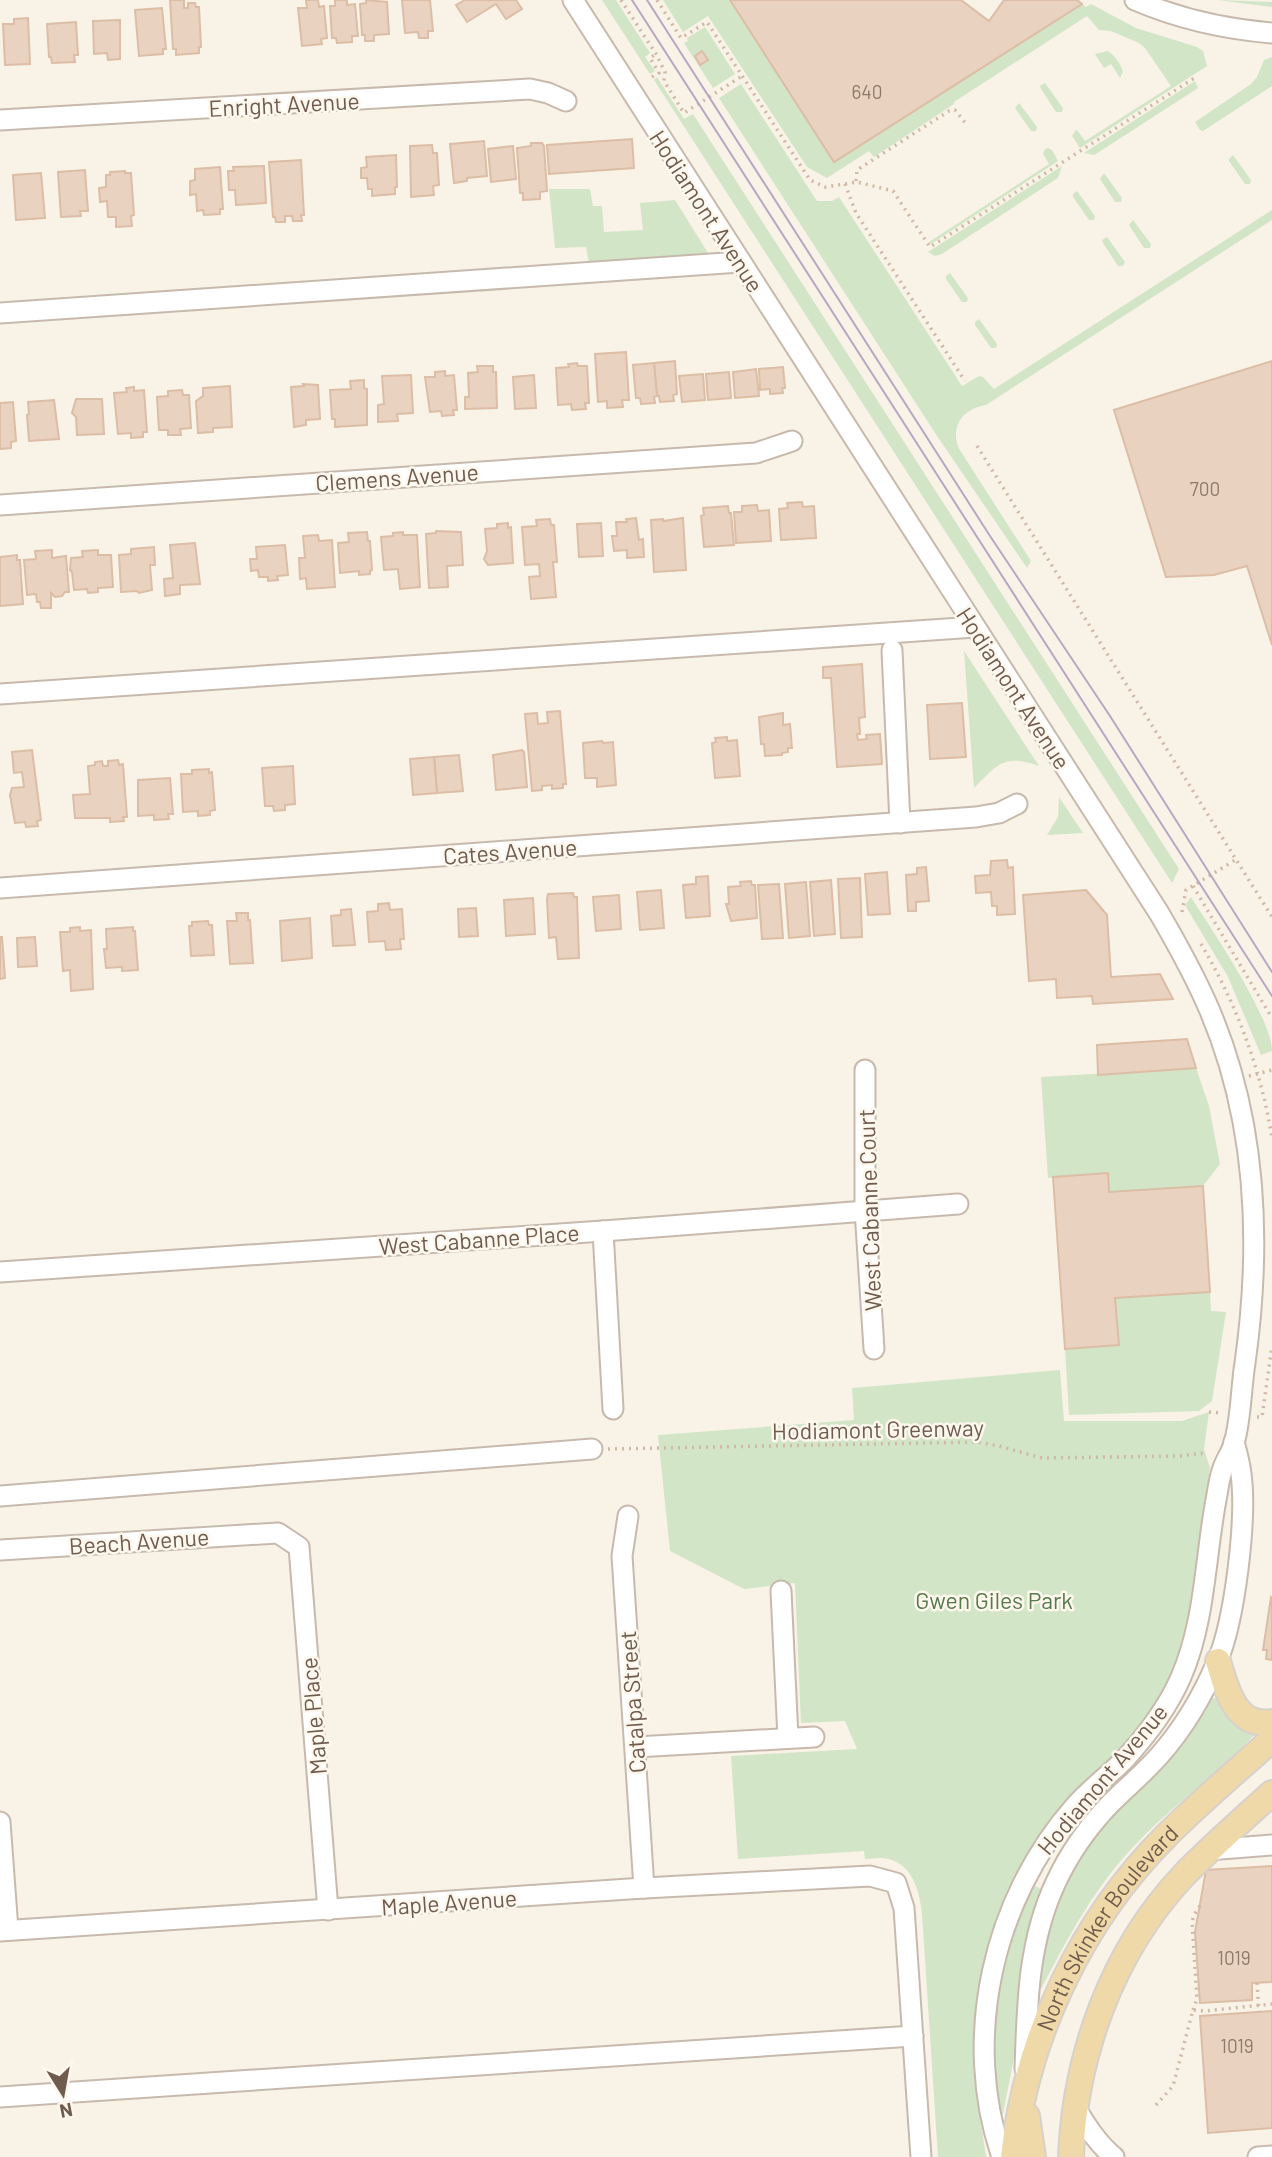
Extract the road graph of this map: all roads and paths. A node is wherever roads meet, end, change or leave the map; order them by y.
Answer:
1 (573, 0) edge
2 (621, 0) edge
3 (657, 0) edge
4 (1135, 0) edge
5 (1272, 33) edge
6 (656, 54) junction
7 (742, 76) junction
8 (652, 77) dead end
9 (1196, 77) dead end
10 (566, 101) dead end
11 (0, 120) edge
12 (966, 124) dead end
13 (856, 181) junction
14 (845, 184) junction
15 (740, 262) junction
16 (0, 313) edge
17 (965, 381) dead end
18 (792, 440) dead end
19 (977, 446) dead end
20 (0, 505) edge
21 (975, 627) junction
22 (892, 650) dead end
23 (0, 694) edge
24 (1017, 804) dead end
25 (900, 823) junction
26 (1237, 859) junction
27 (1193, 886) junction
28 (0, 888) edge
29 (1156, 909) junction
30 (1272, 916) edge
31 (1272, 1018) edge
32 (865, 1070) dead end
33 (958, 1204) dead end
34 (865, 1210) junction
35 (603, 1231) junction
36 (0, 1272) edge
37 (1272, 1346) edge
38 (874, 1349) dead end
39 (613, 1409) dead end
40 (1262, 1418) dead end
41 (1234, 1443) junction
42 (592, 1449) joint
43 (1205, 1453) dead end
44 (0, 1496) edge
45 (628, 1516) dead end
46 (278, 1533) joint
47 (0, 1550) edge
48 (781, 1591) dead end
49 (1218, 1661) junction
50 (1272, 1722) edge
51 (814, 1737) dead end
52 (788, 1738) junction
53 (1272, 1739) edge
54 (636, 1747) junction
55 (1272, 1793) edge
56 (0, 1822) edge
57 (1272, 1845) edge
58 (1209, 1850) junction
59 (644, 1888) junction
60 (1200, 1906) dead end
61 (328, 1910) junction
62 (4, 1931) edge
63 (1257, 1983) dead end
64 (1272, 2004) edge
65 (1258, 2005) junction
66 (1192, 2010) junction
67 (1259, 2012) dead end
68 (913, 2036) junction
69 (0, 2097) edge
70 (1024, 2098) junction
71 (1156, 2105) dead end
72 (1075, 2106) junction
73 (1272, 2156) edge
74 (921, 2157) edge
75 (1002, 2157) edge
76 (1013, 2157) edge
77 (1033, 2157) edge
78 (1072, 2157) edge
79 (1114, 2157) edge
80 (1258, 2157) edge

1 - 15 street, Hodiamont Avenue
2 - 6 path
3 - 7 path
4 - 5 street
6 - 7 path
6 - 8 path
7 - 14 path
9 - 13 path
10 - 11 street, Enright Avenue
12 - 13 path
13 - 14 path
14 - 17 path
15 - 16 street
15 - 21 street, Hodiamont Avenue
18 - 20 street, Clemens Avenue
19 - 26 path
21 - 23 street
21 - 29 street, Hodiamont Avenue
22 - 25 street
24 - 25 street, Cates Avenue
25 - 28 street, Cates Avenue
26 - 27 path
26 - 30 path
27 - 29 path
27 - 31 path
29 - 41 street, Hodiamont Avenue
32 - 34 street, West Cabanne Court
33 - 34 street, West Cabanne Place
34 - 35 street, West Cabanne Place
34 - 38 street, West Cabanne Court
35 - 36 street, West Cabanne Place
35 - 39 street
37 - 40 path
41 - 49 street, Hodiamont Avenue
41 - 75 street, Hodiamont Avenue
42 - 43 path, Hodiamont Greenway
42 - 44 street
45 - 54 street, Catalpa Street
46 - 47 street, Beach Avenue
46 - 61 street, Maple Place
48 - 52 street
49 - 50 main road
49 - 70 street, Hodiamont Avenue
51 - 52 street
52 - 54 street
53 - 70 main road, North Skinker Boulevard
54 - 59 street, Catalpa Street
55 - 58 main road, North Skinker Boulevard
56 - 62 street
57 - 58 street
58 - 72 main road, North Skinker Boulevard
59 - 61 street, Maple Avenue
59 - 68 street, Maple Avenue
60 - 66 path
61 - 62 street, Maple Avenue
63 - 65 path
64 - 65 path
65 - 66 path
65 - 67 path
66 - 71 path
68 - 69 street
68 - 74 street
70 - 76 main road, North Skinker Boulevard
70 - 77 main road
72 - 78 main road, North Skinker Boulevard
72 - 79 street
73 - 80 street

